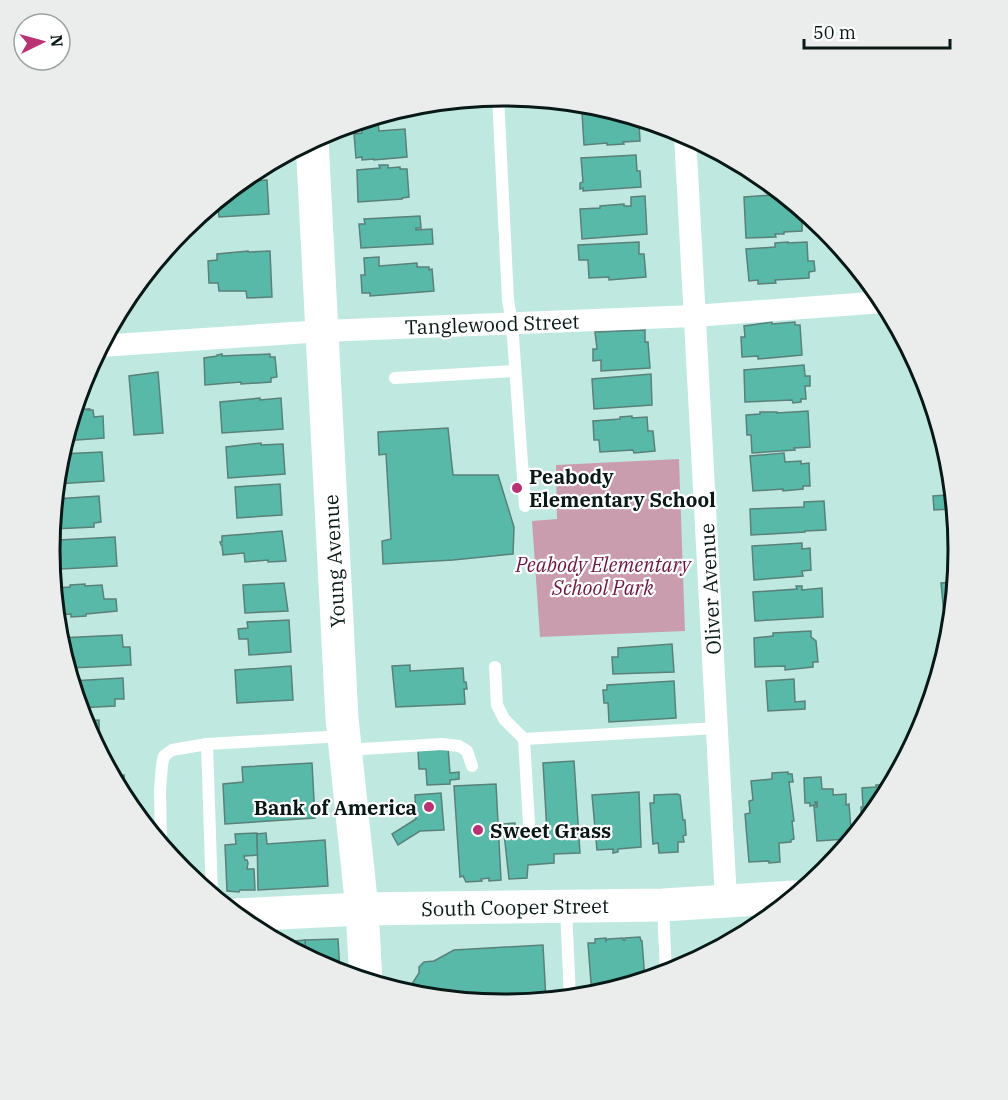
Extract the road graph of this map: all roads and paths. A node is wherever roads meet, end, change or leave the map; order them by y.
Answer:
1 (498, 106) edge
2 (687, 146) edge
3 (313, 150) edge
4 (873, 303) edge
5 (694, 316) junction
6 (512, 323) junction
7 (323, 331) junction
8 (110, 345) edge
9 (515, 371) junction
10 (395, 378) dead end
11 (525, 506) dead end
12 (495, 667) dead end
13 (717, 728) junction
14 (524, 739) junction
15 (344, 743) junction
16 (207, 744) junction
17 (472, 766) dead end
18 (529, 823) dead end
19 (161, 831) edge
20 (212, 884) edge
21 (780, 898) edge
22 (726, 900) junction
23 (663, 904) junction
24 (566, 906) junction
25 (362, 909) junction
26 (251, 914) edge
27 (666, 963) edge
28 (365, 971) edge
29 (570, 989) edge

1 - 6 lane
2 - 5 street, Oliver Avenue
3 - 7 street, Young Avenue
4 - 5 street, Tanglewood Street
5 - 6 street, Tanglewood Street
5 - 13 street, Oliver Avenue
6 - 7 street, Tanglewood Street
6 - 9 lane
7 - 8 street, Tanglewood Street
7 - 15 street, Young Avenue
9 - 10 lane
9 - 11 lane
12 - 14 lane
13 - 14 lane
13 - 22 street, Oliver Avenue
14 - 18 lane
15 - 16 lane
15 - 17 lane
15 - 25 street, Young Avenue
16 - 19 lane
16 - 20 lane
21 - 22 street, South Cooper Street
22 - 23 street, South Cooper Street
23 - 24 street, South Cooper Street
23 - 27 lane
24 - 25 street, South Cooper Street
24 - 29 lane
25 - 26 street, South Cooper Street
25 - 28 street, Young Avenue

